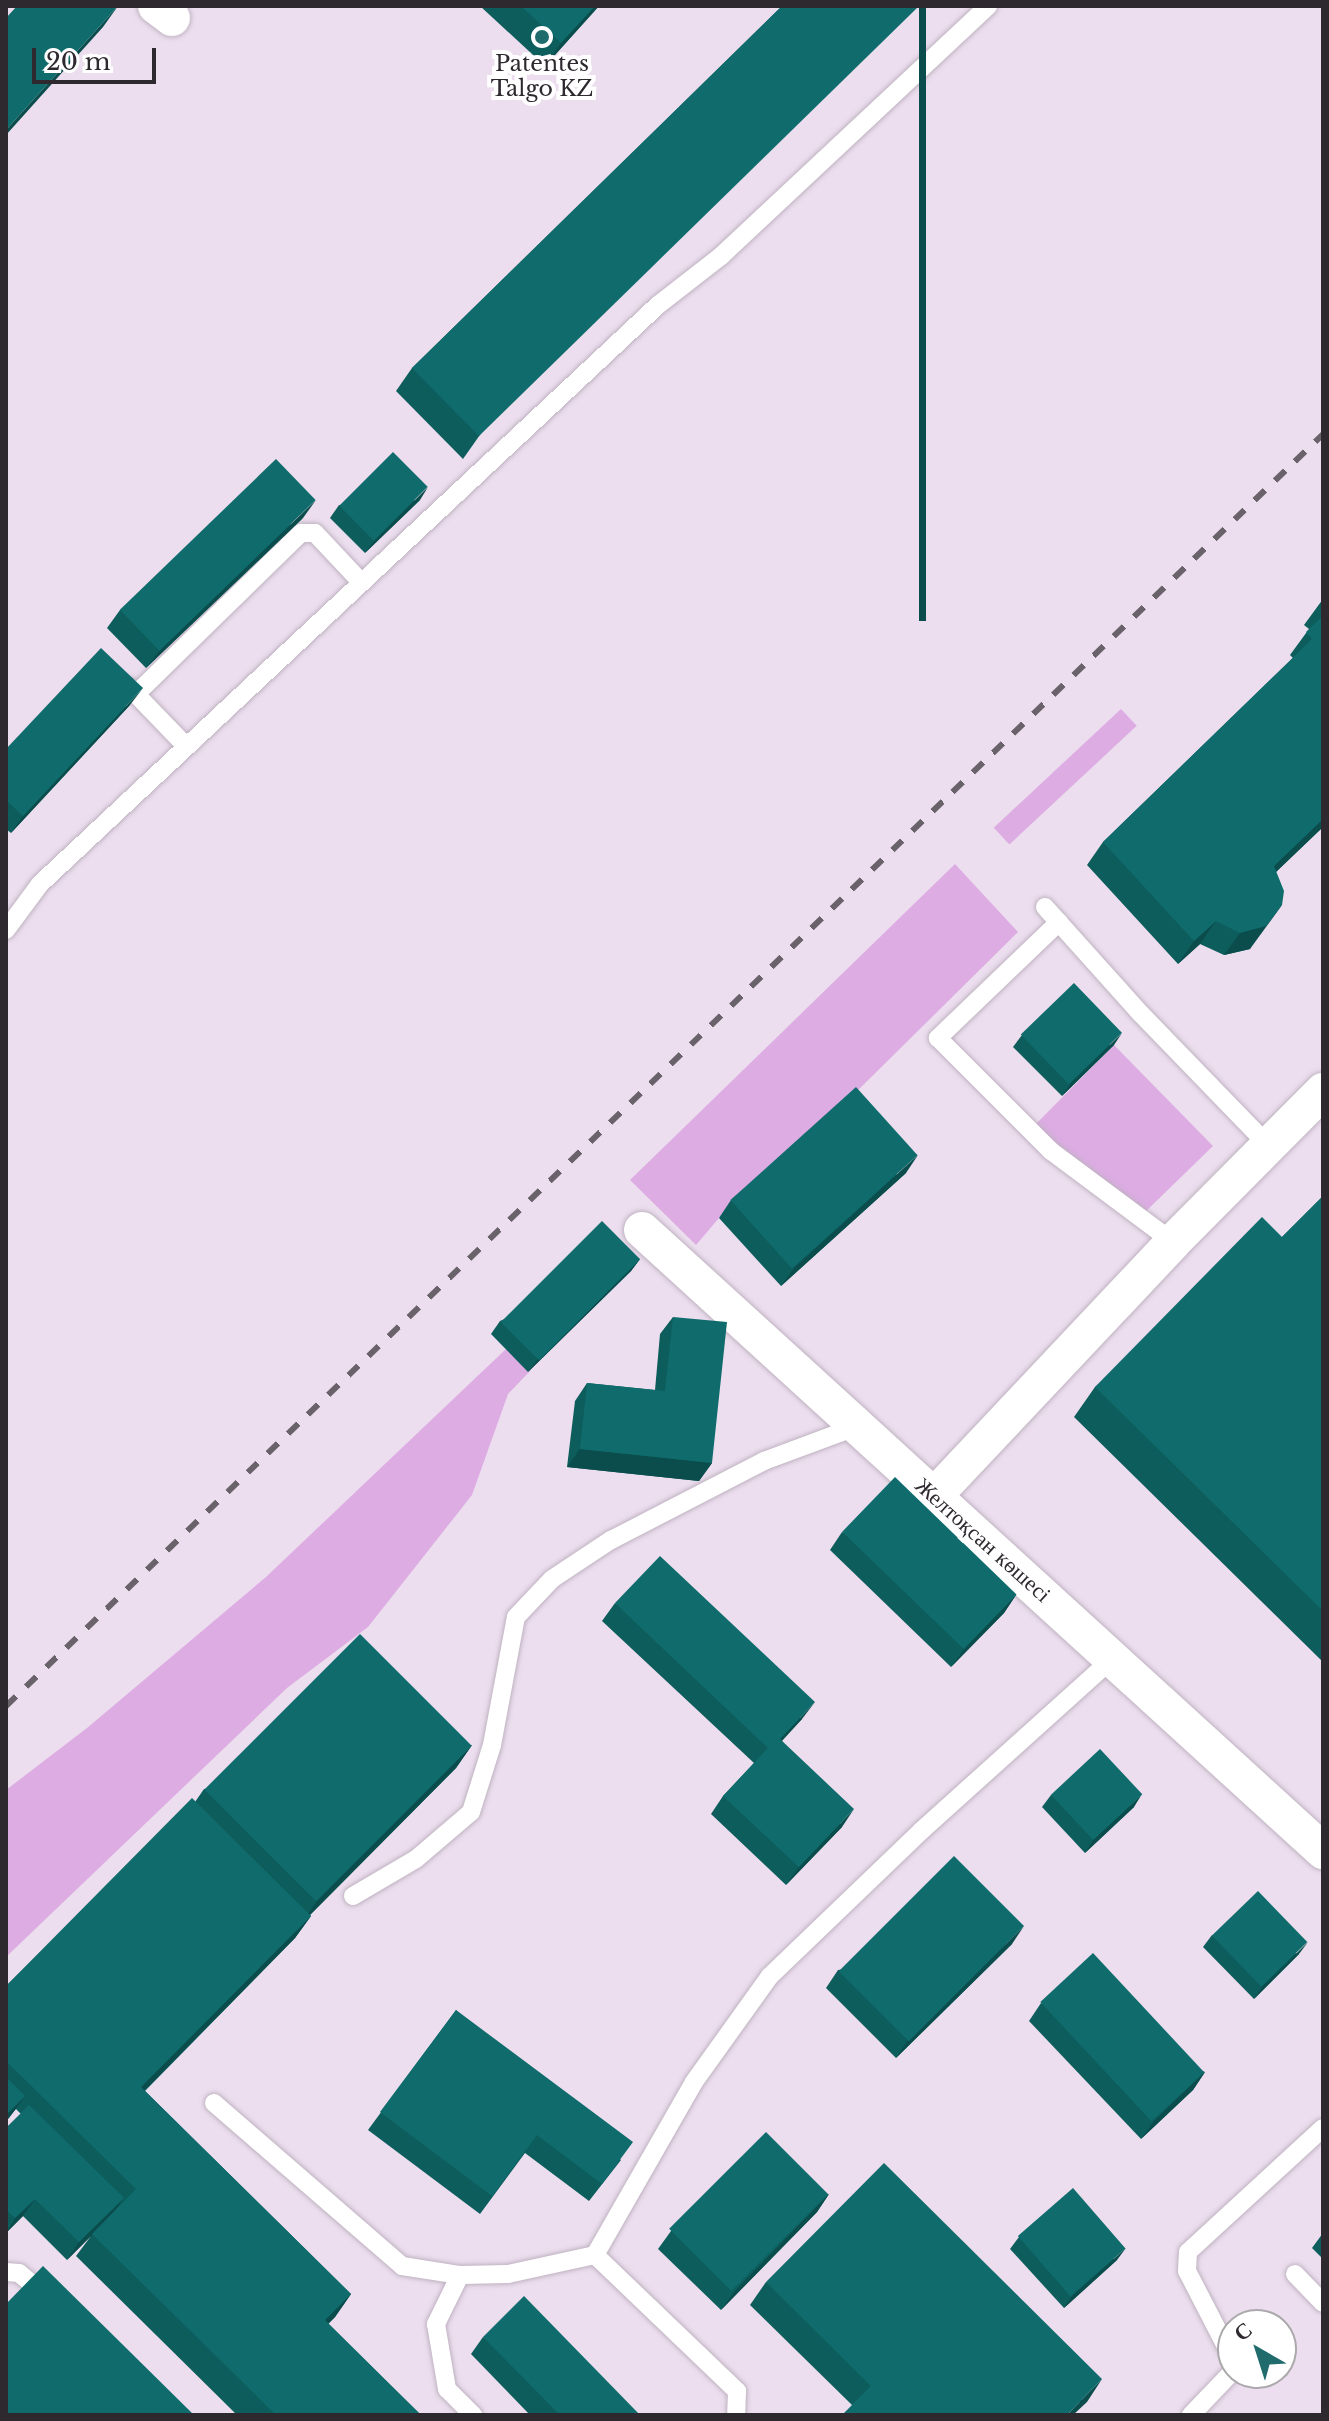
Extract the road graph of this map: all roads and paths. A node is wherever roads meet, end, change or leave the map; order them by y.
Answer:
1 (988, 6) edge
2 (361, 582) junction
3 (118, 676) edge
4 (136, 694) junction
5 (186, 746) junction
6 (1045, 907) dead end
7 (1059, 922) junction
8 (6, 930) edge
9 (1323, 1091) edge
10 (1268, 1145) junction
11 (642, 1230) dead end
12 (1173, 1242) junction
13 (858, 1426) junction
14 (935, 1495) junction
15 (1113, 1658) junction
16 (1323, 1851) edge
17 (353, 1896) edge
18 (214, 2103) dead end
19 (1323, 2128) edge
20 (595, 2255) junction
21 (6, 2272) edge
22 (1295, 2274) dead end
23 (460, 2275) junction
24 (1323, 2303) edge
25 (66, 2313) edge
26 (1217, 2329) edge
27 (1217, 2388) edge
28 (473, 2415) edge
29 (736, 2415) edge
30 (1191, 2415) edge

1 - 2 lane
2 - 4 lane
2 - 5 lane
3 - 4 lane
4 - 5 lane
5 - 8 lane
6 - 7 lane
7 - 10 lane
7 - 12 lane
9 - 10 street
10 - 12 street
11 - 13 street, Желтоқсан көшесі
12 - 14 street
13 - 14 street, Желтоқсан көшесі
13 - 17 lane
14 - 15 street, Желтоқсан көшесі
15 - 16 street, Желтоқсан көшесі
15 - 20 lane
18 - 23 lane
19 - 26 lane
20 - 23 lane
20 - 29 lane
21 - 25 lane
22 - 24 lane
23 - 28 lane
27 - 30 lane

